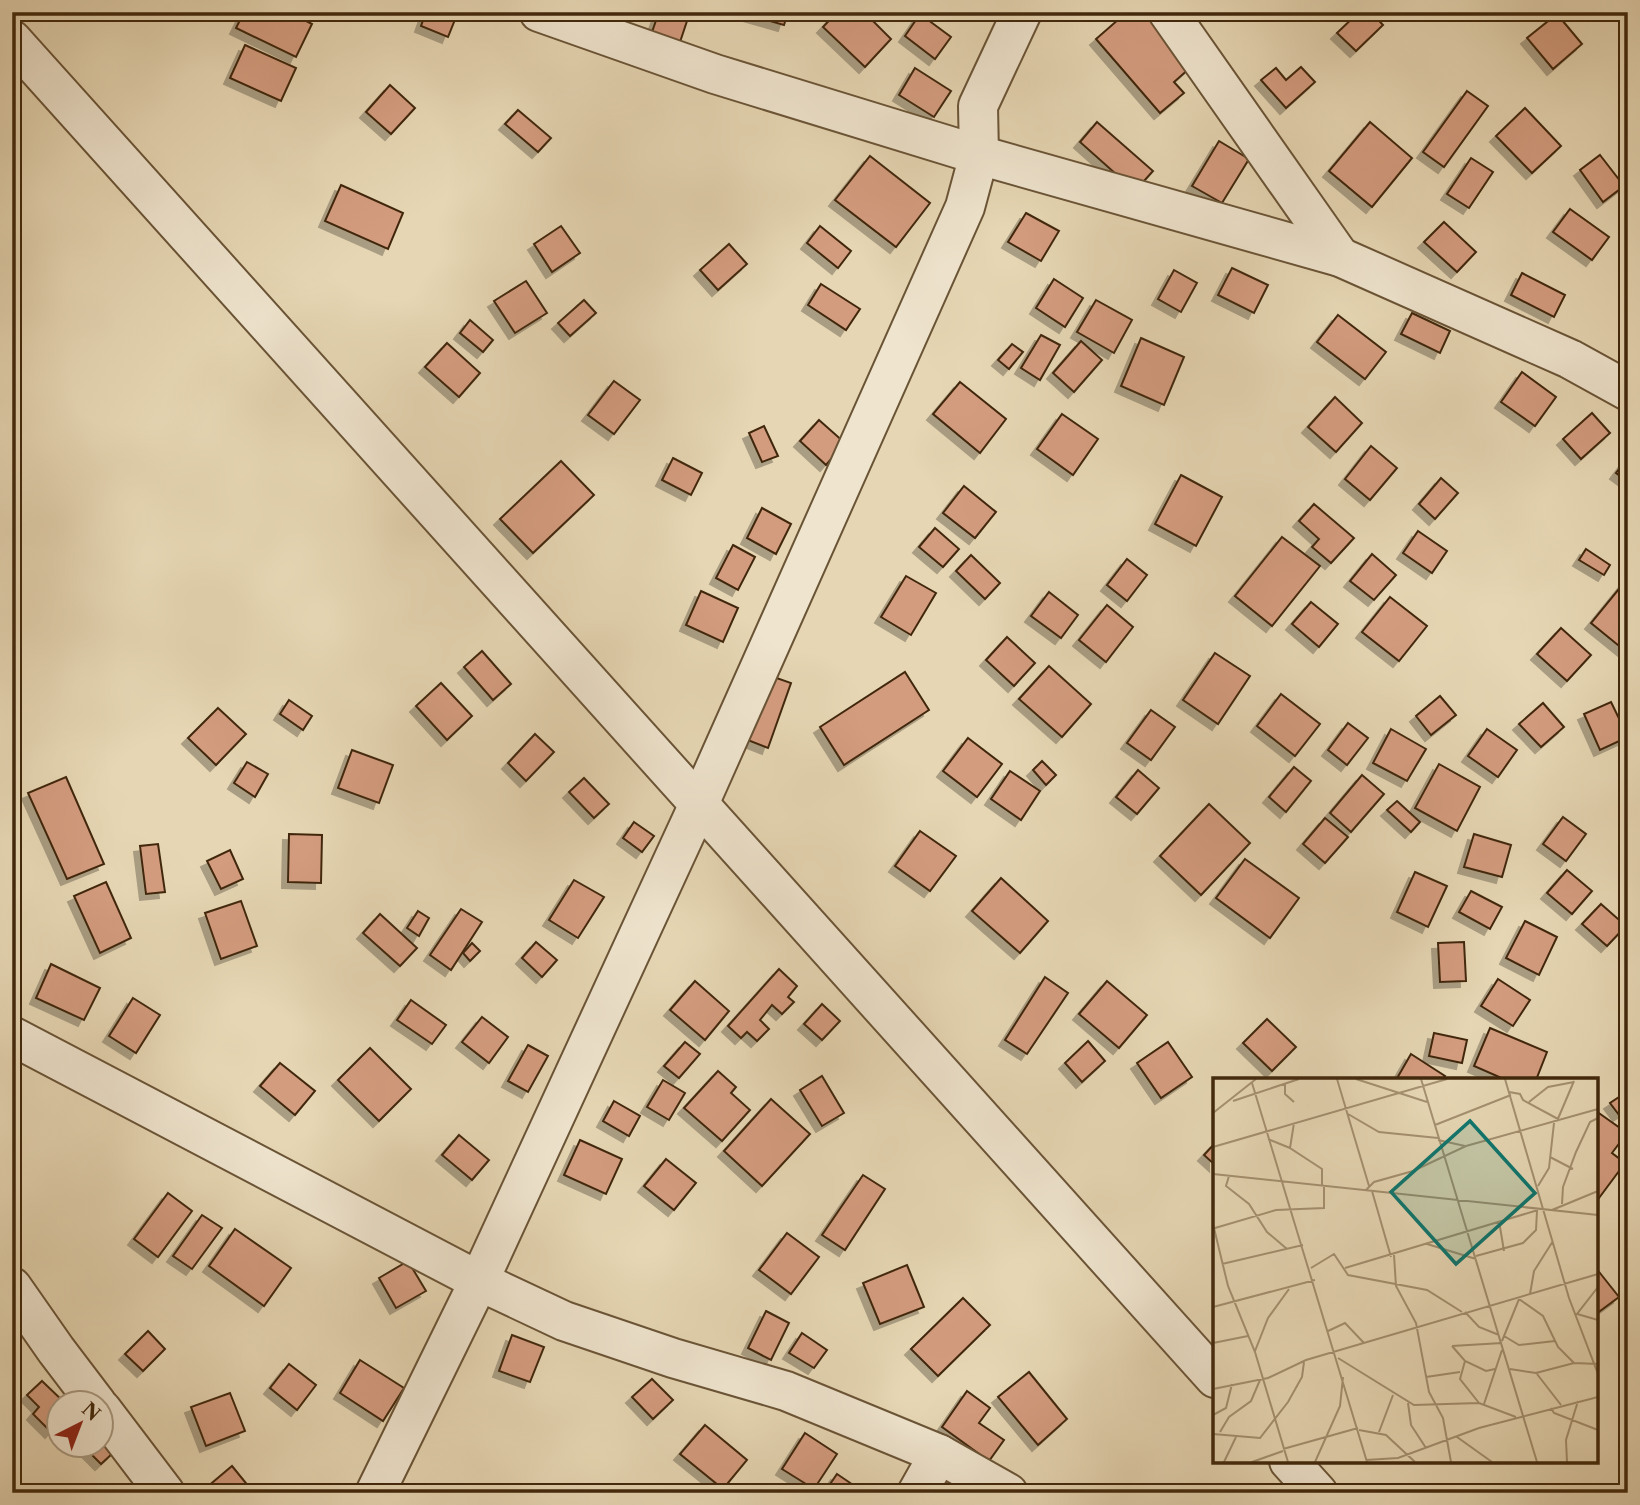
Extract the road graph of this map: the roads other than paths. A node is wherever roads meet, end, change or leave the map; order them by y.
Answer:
1 (539, 12) edge
2 (1022, 12) edge
3 (1168, 12) edge
4 (12, 40) edge
5 (979, 155) junction
6 (1340, 257) junction
7 (1628, 391) edge
8 (699, 804) junction
9 (12, 1037) edge
10 (479, 1281) junction
11 (12, 1287) edge
12 (1213, 1376) edge
13 (86, 1390) edge
14 (116, 1428) edge
15 (939, 1454) junction
16 (1291, 1463) edge
17 (165, 1493) edge
18 (375, 1493) edge
19 (917, 1493) edge
20 (1008, 1493) edge
21 (1318, 1493) edge

1 - 5 street
2 - 5 street
3 - 6 street
4 - 8 street
5 - 6 street
5 - 8 street
6 - 7 street
8 - 10 street
8 - 12 street
9 - 10 street
10 - 15 street
10 - 18 street
11 - 13 street
14 - 17 street
15 - 19 street
15 - 20 street
16 - 21 street

